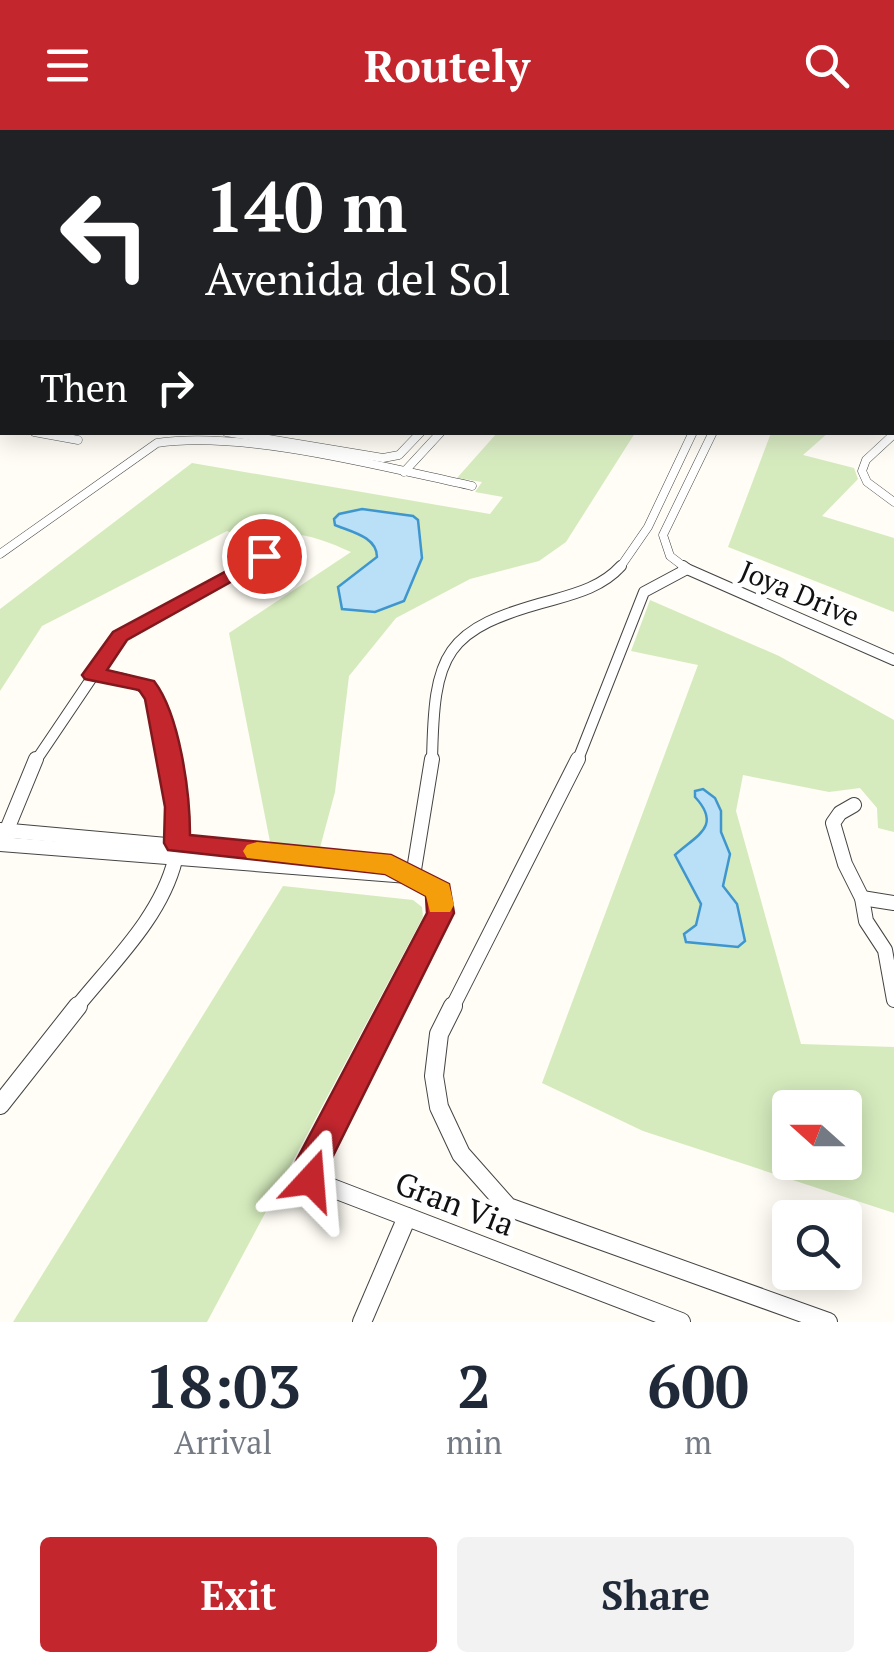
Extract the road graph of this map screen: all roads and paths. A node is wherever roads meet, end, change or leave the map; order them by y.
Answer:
1 (50, 435) edge
2 (244, 435) edge
3 (418, 435) edge
4 (438, 435) edge
5 (692, 435) edge
6 (712, 435) edge
7 (893, 435) edge
8 (78, 440) dead end
9 (404, 472) junction
10 (472, 486) dead end
11 (894, 502) edge
12 (274, 543) dead end
13 (0, 554) edge
14 (687, 569) junction
15 (894, 660) edge
16 (93, 675) junction
17 (854, 805) dead end
18 (4, 829) edge
19 (0, 844) edge
20 (176, 851) junction
21 (412, 876) junction
22 (862, 898) junction
23 (894, 903) edge
24 (890, 950) edge
25 (894, 1000) edge
26 (0, 1106) edge
27 (407, 1217) junction
28 (362, 1322) edge
29 (680, 1322) edge
30 (828, 1322) edge

1 - 8 street
2 - 3 street
4 - 9 street
5 - 21 street
6 - 14 street
7 - 11 street
9 - 10 street
9 - 13 street
12 - 16 street
14 - 15 street, Joya Drive
14 - 30 street
16 - 18 street
16 - 20 street
17 - 22 street
18 - 19 street
18 - 20 street
19 - 20 street
20 - 21 street
20 - 26 street
21 - 27 street, Gran Via
22 - 23 street
22 - 24 street
24 - 25 street
27 - 28 street
27 - 29 street, Gran Via

